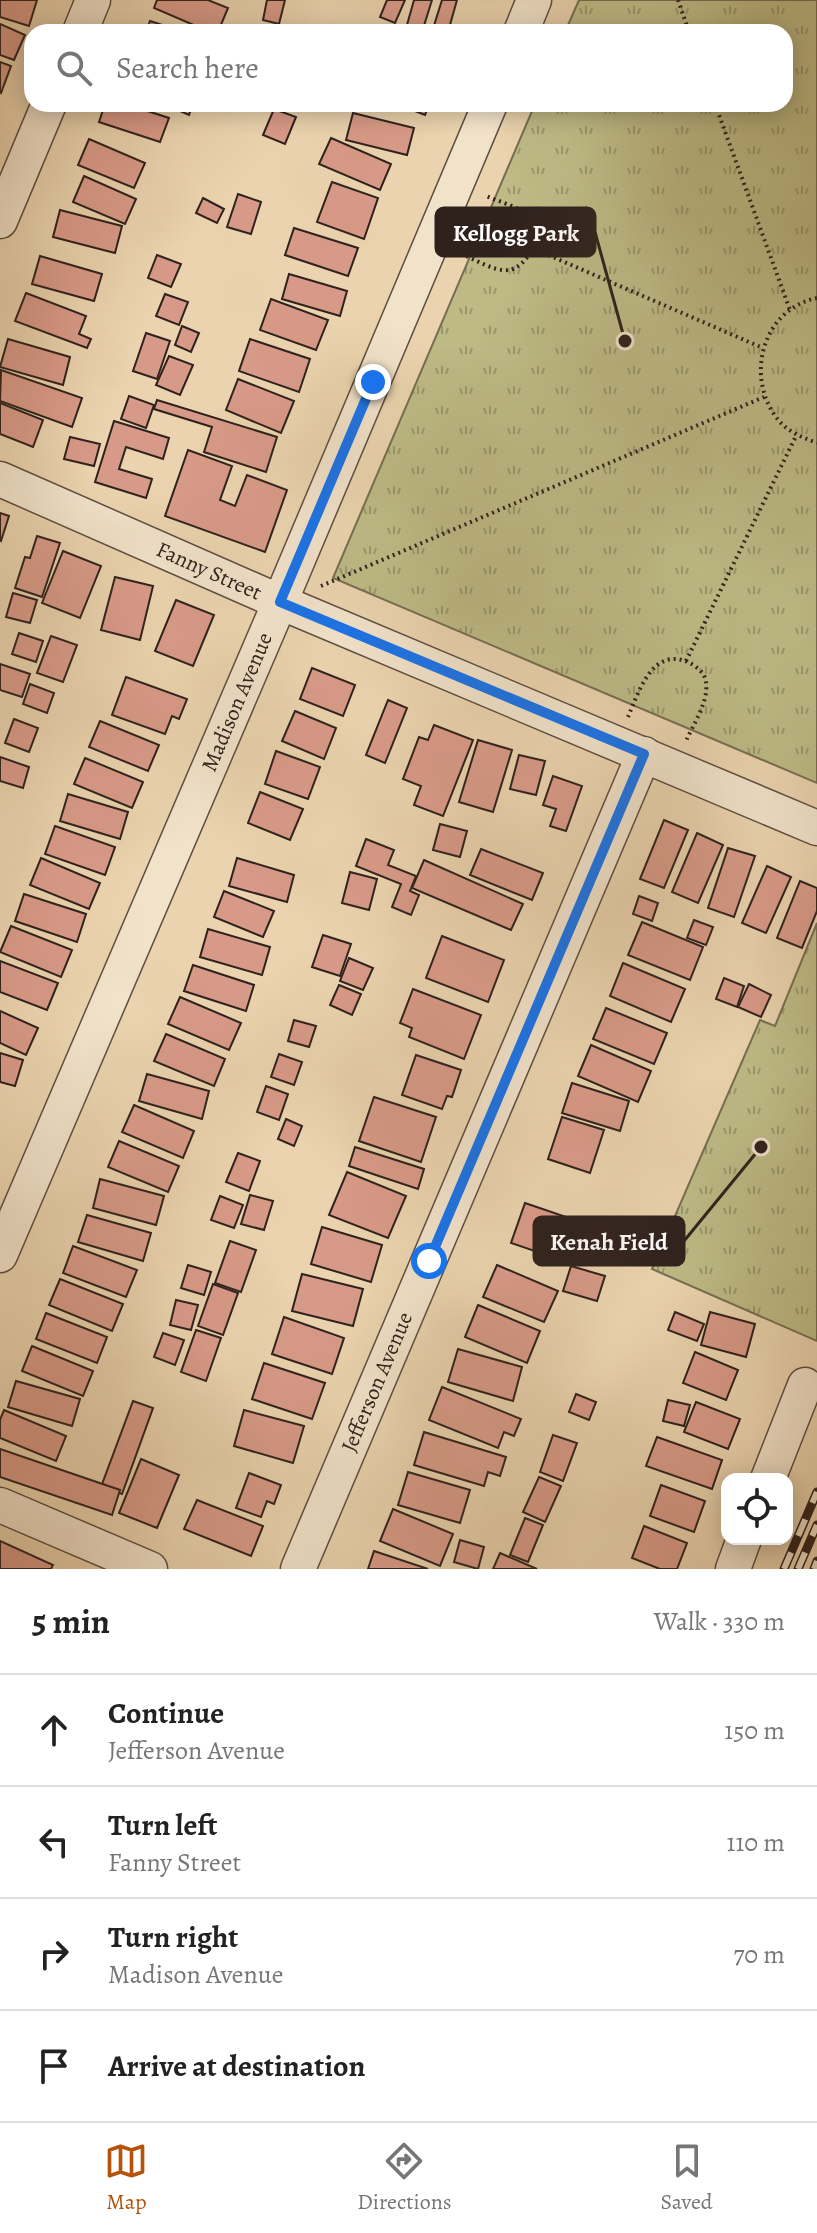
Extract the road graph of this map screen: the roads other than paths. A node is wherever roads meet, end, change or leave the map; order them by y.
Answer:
1 (93, 0) edge
2 (534, 0) edge
3 (83, 24) edge
4 (524, 24) edge
5 (46, 112) edge
6 (487, 112) edge
7 (0, 221) edge
8 (0, 479) edge
9 (280, 602) junction
10 (644, 754) junction
11 (817, 828) edge
12 (0, 1255) edge
13 (805, 1385) dead end
14 (770, 1473) edge
15 (0, 1505) edge
16 (742, 1545) edge
17 (150, 1569) edge
18 (298, 1569) edge
19 (733, 1569) edge

1 - 3 street
2 - 4 street
5 - 7 street
6 - 9 street, Madison Avenue
8 - 9 street, Fanny Street
9 - 10 street, Fanny Street
9 - 12 street, Madison Avenue
10 - 11 street, Fanny Street
10 - 18 street, Jefferson Avenue
13 - 14 street
15 - 17 street
16 - 19 street

